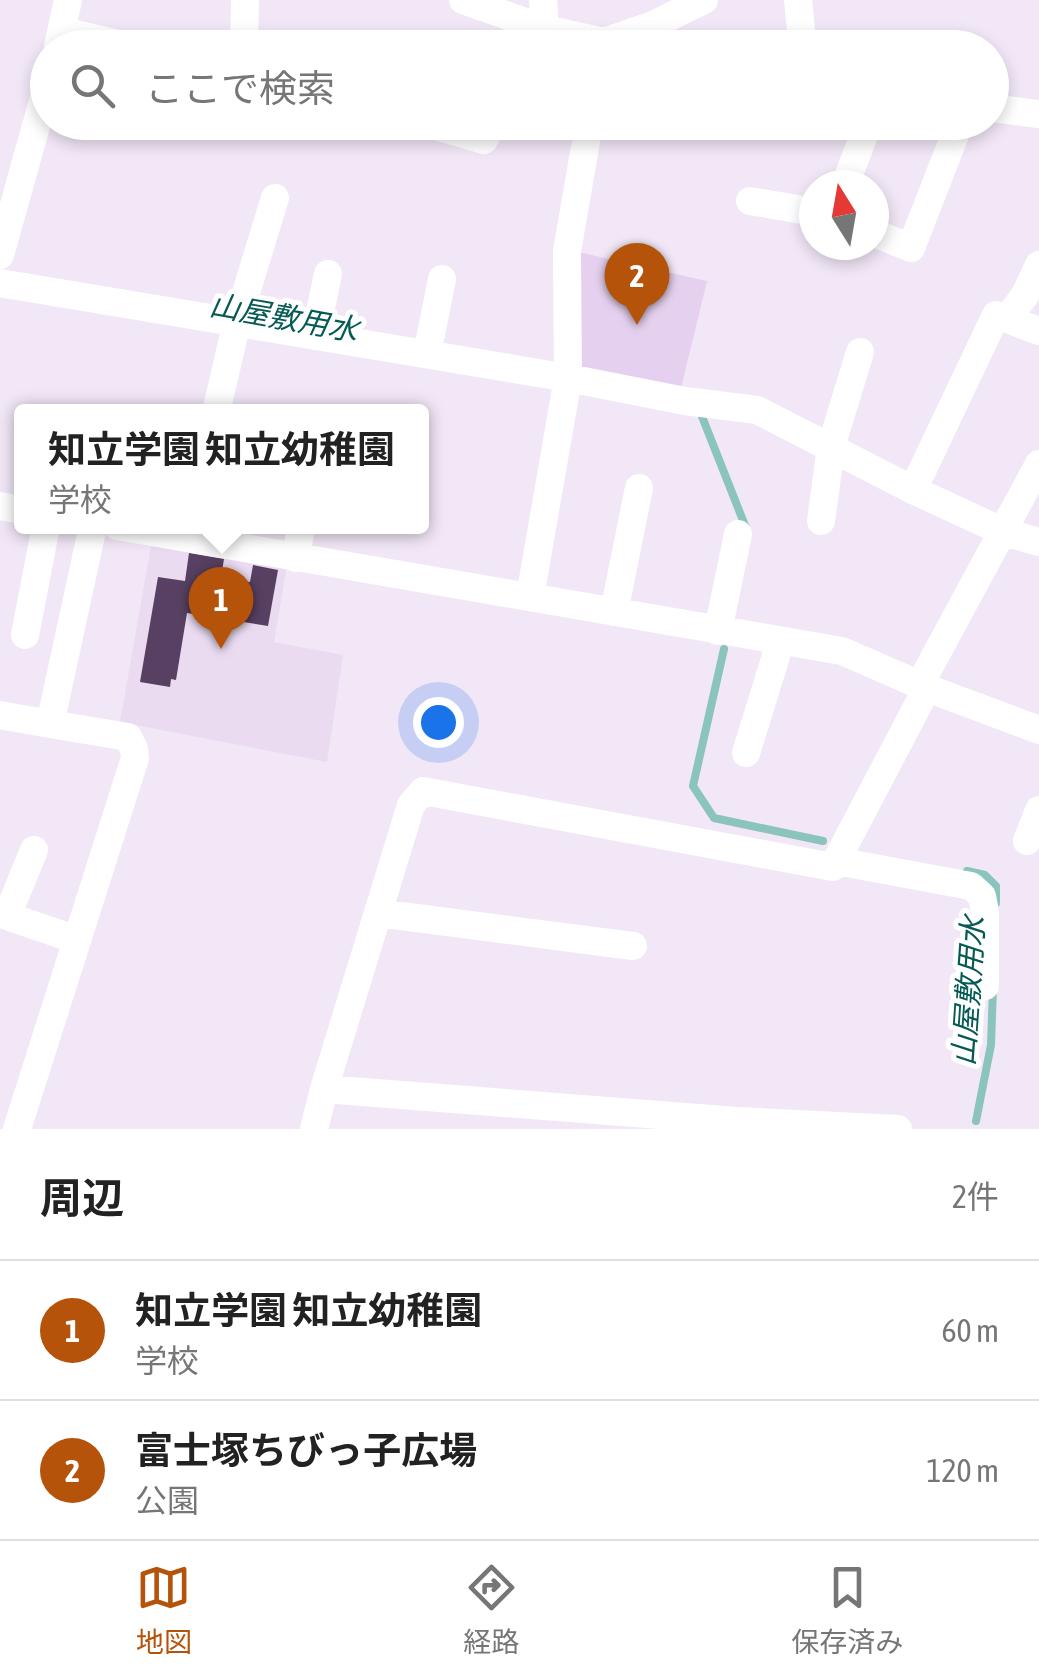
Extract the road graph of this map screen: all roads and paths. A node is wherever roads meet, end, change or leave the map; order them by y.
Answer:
1 (68, 0) edge
2 (245, 0) edge
3 (463, 0) edge
4 (543, 0) edge
5 (704, 0) edge
6 (798, 0) edge
7 (61, 30) edge
8 (244, 30) edge
9 (524, 30) edge
10 (541, 30) edge
11 (666, 30) edge
12 (801, 30) edge
13 (1009, 110) edge
14 (1039, 114) edge
15 (32, 140) edge
16 (586, 140) edge
17 (862, 140) edge
18 (953, 140) edge
19 (851, 170) edge
20 (275, 198) dead end
21 (750, 201) dead end
22 (799, 209) edge
23 (889, 239) edge
24 (0, 255) edge
25 (1039, 265) edge
26 (328, 274) dead end
27 (442, 279) dead end
28 (0, 283) edge
29 (1007, 319) junction
30 (237, 322) junction
31 (1039, 330) edge
32 (315, 336) junction
33 (860, 352) dead end
34 (427, 354) junction
35 (568, 378) junction
36 (218, 404) edge
37 (831, 446) junction
38 (1039, 464) edge
39 (638, 488) dead end
40 (913, 490) junction
41 (820, 521) dead end
42 (1004, 532) junction
43 (44, 534) edge
44 (91, 534) edge
45 (193, 534) edge
46 (300, 534) edge
47 (738, 534) dead end
48 (1039, 542) edge
49 (296, 558) junction
50 (530, 597) junction
51 (614, 612) junction
52 (718, 630) junction
53 (25, 635) dead end
54 (774, 640) junction
55 (924, 686) junction
56 (0, 716) edge
57 (50, 724) junction
58 (1039, 730) edge
59 (746, 752) dead end
60 (1039, 810) edge
61 (1027, 841) dead end
62 (34, 850) dead end
63 (836, 861) junction
64 (378, 913) junction
65 (77, 940) junction
66 (633, 946) dead end
67 (984, 986) dead end
68 (324, 1089) junction
69 (736, 1125) edge
70 (17, 1129) edge
71 (314, 1129) edge
72 (898, 1129) edge

1 - 7 street
2 - 8 street
3 - 9 street
4 - 10 street
5 - 11 street
6 - 12 street
13 - 14 street
15 - 24 street
16 - 35 street
17 - 19 street
18 - 23 street
20 - 30 street
21 - 22 street
25 - 29 street
26 - 32 street
27 - 34 street
28 - 30 street
29 - 31 street
29 - 40 street
30 - 32 street
30 - 36 street
32 - 34 street
33 - 37 street
34 - 35 street
35 - 37 street
35 - 50 street
37 - 40 street
37 - 41 street
38 - 42 street
39 - 51 street
40 - 42 street
42 - 48 street
42 - 55 street
43 - 53 street
44 - 57 street
45 - 49 street
46 - 49 street
47 - 52 street
49 - 50 street
50 - 51 street
51 - 52 street
52 - 54 street
54 - 55 street
54 - 59 street
55 - 58 street
55 - 63 street
56 - 57 street
57 - 65 street
60 - 61 street
62 - 65 street
63 - 64 street
63 - 67 street
64 - 66 street
64 - 68 street
65 - 70 street
68 - 69 street
68 - 71 street
69 - 72 street

